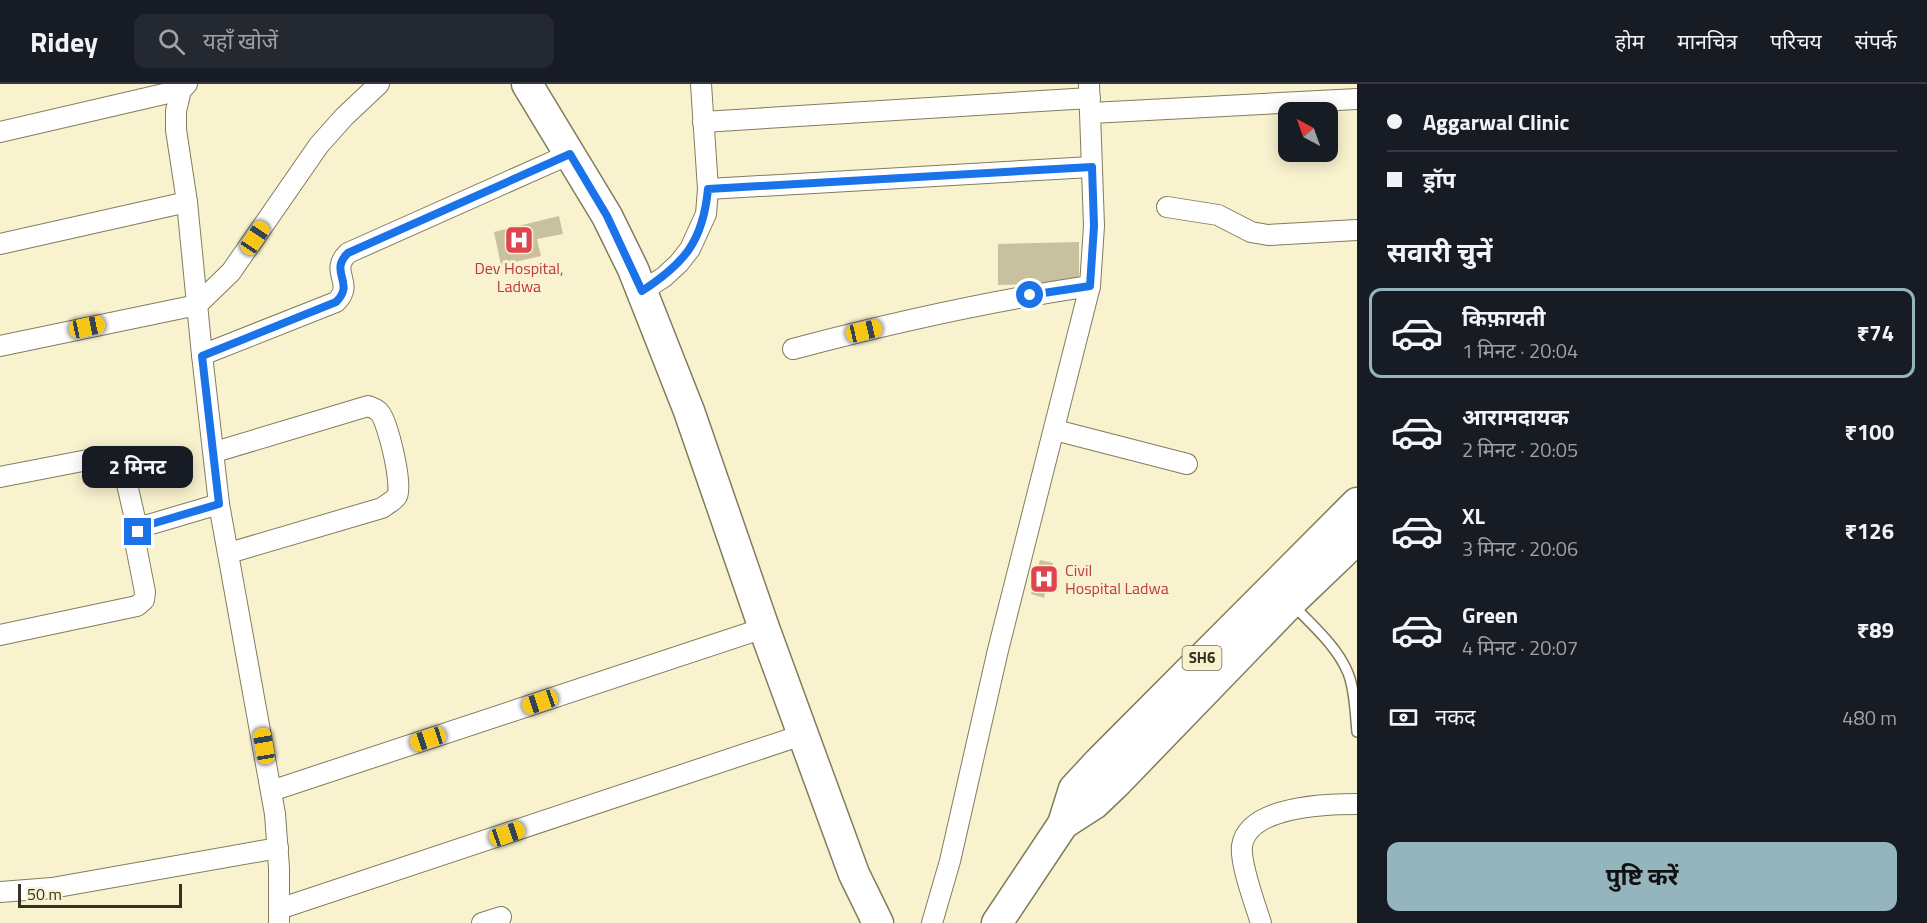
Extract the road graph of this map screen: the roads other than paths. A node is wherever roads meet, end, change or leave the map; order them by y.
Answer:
1 (380, 84) edge
2 (527, 84) edge
3 (701, 84) edge
4 (184, 87) edge
5 (1090, 98) edge
6 (1357, 99) edge
7 (703, 122) junction
8 (0, 132) edge
9 (570, 154) junction
10 (1092, 167) junction
11 (708, 189) junction
12 (187, 202) junction
13 (1167, 207) dead end
14 (1357, 230) edge
15 (0, 244) edge
16 (1090, 286) junction
17 (642, 291) junction
18 (197, 305) junction
19 (0, 346) edge
20 (793, 349) dead end
21 (202, 356) junction
22 (1055, 430) junction
23 (214, 452) junction
24 (1187, 464) dead end
25 (0, 477) edge
26 (1357, 503) edge
27 (219, 504) junction
28 (138, 532) junction
29 (1357, 539) edge
30 (229, 553) junction
31 (1290, 603) junction
32 (764, 628) junction
33 (0, 635) edge
34 (1357, 732) edge
35 (802, 735) junction
36 (271, 791) junction
37 (1357, 804) edge
38 (1063, 824) junction
39 (278, 848) junction
40 (0, 892) edge
41 (279, 916) edge
42 (878, 923) edge
43 (932, 923) edge
44 (997, 923) edge
45 (1261, 923) edge

1 - 18 street
2 - 9 main road
3 - 7 street
4 - 8 street
4 - 12 street
5 - 6 street
5 - 7 street
5 - 10 street
7 - 11 street
9 - 17 main road
9 - 21 street
10 - 11 street
10 - 16 street
11 - 17 street
12 - 15 street
12 - 18 street
13 - 14 street
16 - 20 street
16 - 22 street
17 - 32 main road
18 - 19 street
18 - 21 street
21 - 23 street
22 - 24 street
22 - 43 street
23 - 27 street
23 - 30 street
25 - 28 street
26 - 38 main road, SH6
27 - 28 street
27 - 30 street
28 - 33 street
29 - 31 main road, SH6
30 - 36 street
31 - 34 lane
31 - 38 main road, SH6
32 - 35 main road
32 - 36 street
35 - 41 street
35 - 42 main road
36 - 39 street
37 - 45 street
38 - 44 main road, SH6
39 - 40 street
39 - 41 street

